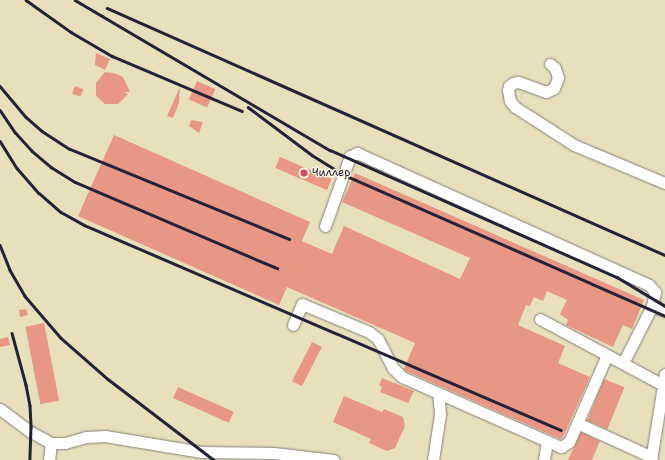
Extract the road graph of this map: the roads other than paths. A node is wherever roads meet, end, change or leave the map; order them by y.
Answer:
1 (550, 64) dead end
2 (665, 183) edge
3 (325, 226) dead end
4 (652, 306) junction
5 (665, 311) edge
6 (540, 319) dead end
7 (293, 325) dead end
8 (607, 355) junction
9 (623, 363) junction
10 (664, 380) edge
11 (438, 393) junction
12 (0, 409) edge
13 (577, 423) junction
14 (661, 425) edge
15 (547, 441) junction
16 (51, 443) junction
17 (651, 458) edge
18 (49, 460) edge
19 (334, 460) edge
20 (432, 460) edge
21 (544, 460) edge

1 - 2 street
3 - 4 street
4 - 5 street
4 - 9 street
6 - 8 street
7 - 11 street
8 - 9 street
8 - 13 street
9 - 10 street
10 - 14 street
11 - 15 street
11 - 20 street
12 - 16 street
13 - 15 street
13 - 17 street
14 - 17 street
15 - 21 street
16 - 18 street
16 - 19 street

